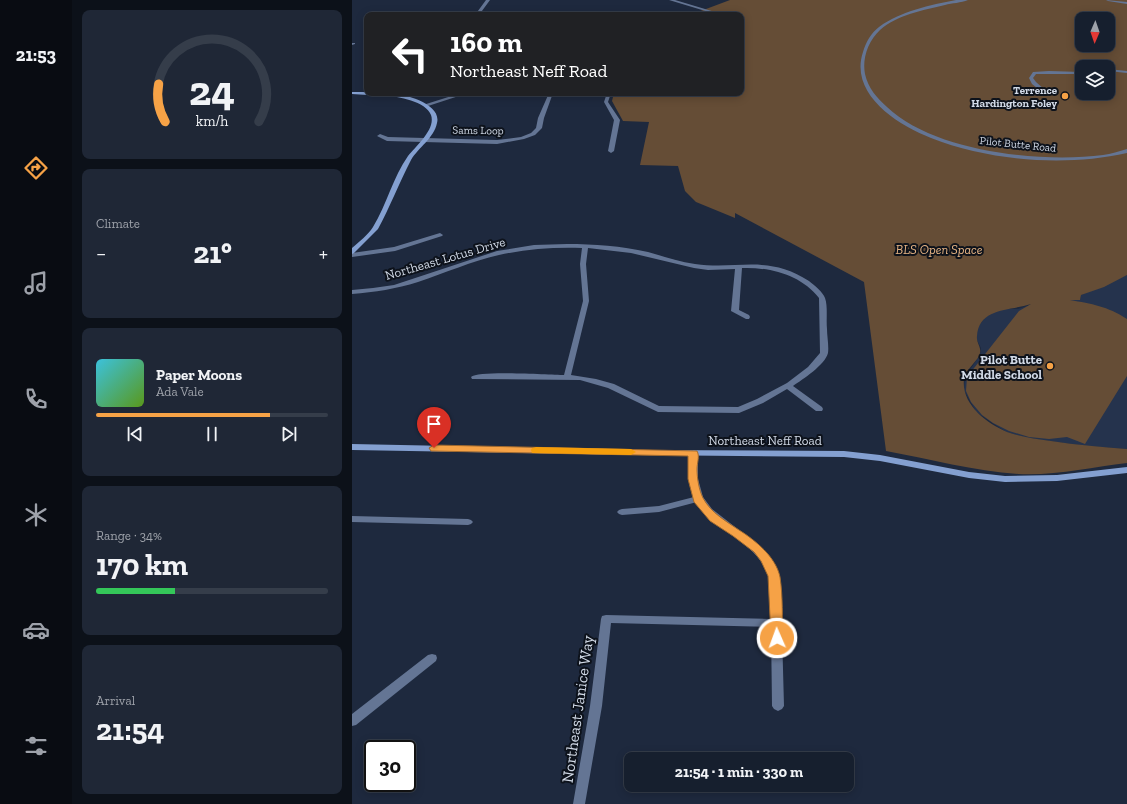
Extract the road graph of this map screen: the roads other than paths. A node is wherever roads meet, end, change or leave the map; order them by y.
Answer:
1 (488, 0) edge
2 (671, 0) edge
3 (966, 0) edge
4 (1108, 0) edge
5 (1127, 3) edge
6 (479, 12) edge
7 (713, 12) dead end
8 (1115, 71) edge
9 (1127, 72) edge
10 (1075, 74) edge
11 (1043, 90) dead end
12 (352, 92) edge
13 (364, 92) edge
14 (364, 93) edge
15 (398, 96) edge
16 (456, 96) edge
17 (550, 96) edge
18 (608, 96) edge
19 (426, 105) junction
20 (380, 136) dead end
21 (424, 139) junction
22 (610, 151) dead end
23 (1127, 151) edge
24 (440, 235) dead end
25 (585, 246) junction
26 (352, 252) edge
27 (352, 255) edge
28 (739, 266) junction
29 (352, 292) edge
30 (746, 317) dead end
31 (475, 377) dead end
32 (567, 377) junction
33 (787, 385) junction
34 (819, 409) dead end
35 (352, 447) edge
36 (694, 453) junction
37 (1127, 470) edge
38 (698, 499) junction
39 (622, 512) dead end
40 (352, 519) edge
41 (468, 522) dead end
42 (777, 623) junction
43 (432, 658) dead end
44 (778, 706) dead end
45 (352, 721) edge
46 (579, 804) edge

1 - 6 street
2 - 7 street
3 - 23 street, Pilot Butte Road
4 - 5 street
8 - 9 street
10 - 11 street
12 - 13 main road
12 - 14 main road
15 - 19 main road
16 - 19 street
17 - 21 street, Sams Loop
18 - 22 street
19 - 21 main road
20 - 21 street, Sams Loop
21 - 26 main road
24 - 27 street
25 - 28 street, Northeast Lotus Drive
25 - 29 street, Northeast Lotus Drive
25 - 32 street
28 - 30 street
28 - 33 street, Northeast Lotus Drive
31 - 32 street, Northeast Lotus Drive
32 - 33 street, Northeast Lotus Drive
33 - 34 street
35 - 36 main road, Northeast Neff Road
36 - 37 main road, Northeast Neff Road
36 - 38 street
38 - 39 street
38 - 42 street
40 - 41 street
42 - 44 street
42 - 46 street, Northeast Janice Way
43 - 45 street

